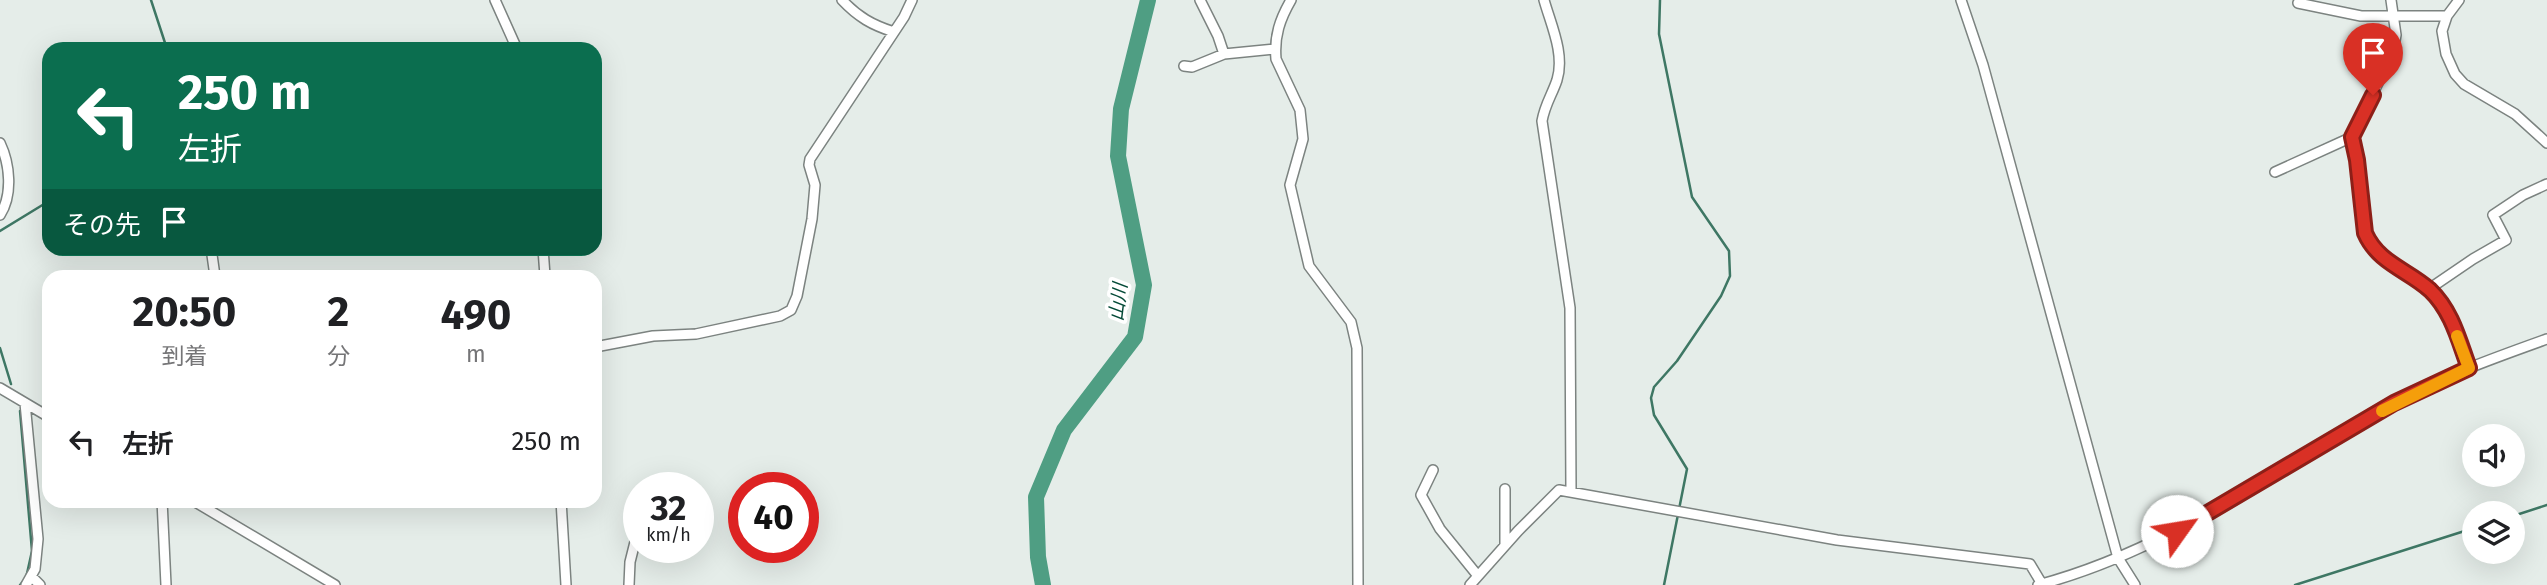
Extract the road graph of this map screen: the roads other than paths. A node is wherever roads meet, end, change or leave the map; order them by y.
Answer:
1 (495, 0) edge
2 (842, 0) edge
3 (912, 0) edge
4 (1200, 0) edge
5 (1291, 0) edge
6 (1544, 0) edge
7 (1961, 0) edge
8 (2343, 0) edge
9 (2391, 0) edge
10 (2459, 0) edge
11 (2298, 3) dead end
12 (2342, 12) junction
13 (2447, 16) junction
14 (2394, 18) junction
15 (894, 32) junction
16 (514, 42) edge
17 (1275, 49) junction
18 (1224, 54) junction
19 (1184, 66) dead end
20 (2352, 137) junction
21 (0, 143) edge
22 (2547, 143) edge
23 (2274, 172) dead end
24 (2547, 184) edge
25 (0, 215) edge
26 (2429, 289) junction
27 (2547, 339) edge
28 (602, 346) edge
29 (2469, 368) junction
30 (0, 386) edge
31 (25, 403) junction
32 (42, 413) edge
33 (1433, 470) dead end
34 (1505, 489) dead end
35 (1571, 491) junction
36 (162, 508) edge
37 (205, 508) edge
38 (561, 508) edge
39 (1505, 545) junction
40 (2118, 558) junction
41 (630, 563) edge
42 (1478, 576) junction
43 (29, 580) edge
44 (2040, 584) edge
45 (40, 585) edge
46 (166, 585) edge
47 (335, 585) edge
48 (566, 585) edge
49 (629, 585) edge
50 (1358, 585) edge
51 (1470, 585) edge
52 (2135, 585) edge

1 - 16 street
2 - 15 street
3 - 15 street
4 - 18 street
5 - 17 street
6 - 35 street
7 - 40 street
8 - 12 street
9 - 14 street
10 - 13 street
11 - 12 street
12 - 14 street
13 - 14 street
13 - 22 street
14 - 20 street
15 - 28 street
17 - 18 street
17 - 50 street
18 - 19 street
20 - 23 street
20 - 26 street
21 - 25 street
24 - 26 street
26 - 29 street
27 - 29 street
29 - 40 street
30 - 31 street
31 - 32 street
31 - 43 street
33 - 42 street
34 - 39 street
35 - 39 street
35 - 44 street
36 - 46 street
37 - 47 street
38 - 48 street
39 - 42 street
40 - 44 street
40 - 52 street
41 - 49 street
42 - 51 street
43 - 45 street

